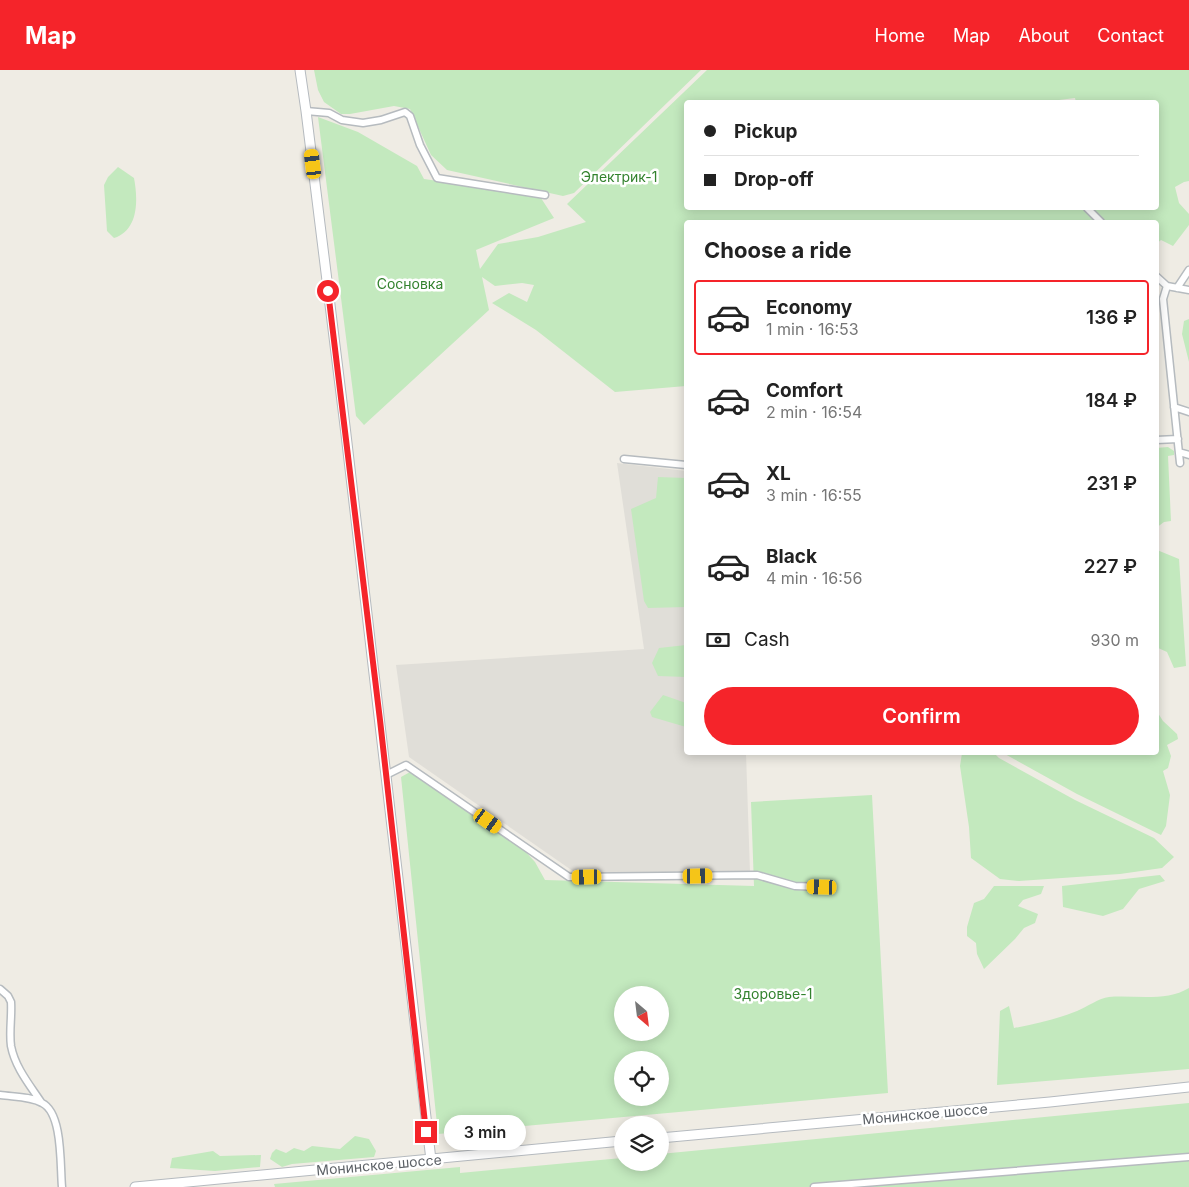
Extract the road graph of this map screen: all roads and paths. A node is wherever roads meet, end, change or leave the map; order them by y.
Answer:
1 (300, 70) edge
2 (306, 110) junction
3 (545, 196) dead end
4 (1089, 210) edge
5 (1099, 220) edge
6 (1189, 270) edge
7 (1159, 279) edge
8 (1166, 286) junction
9 (1177, 288) junction
10 (1189, 290) edge
11 (1174, 407) junction
12 (1189, 412) edge
13 (1178, 439) junction
14 (1159, 440) edge
15 (1179, 452) junction
16 (1189, 455) edge
17 (624, 459) dead end
18 (1180, 463) dead end
19 (684, 465) edge
20 (386, 774) junction
21 (822, 887) dead end
22 (0, 989) edge
23 (1189, 1087) edge
24 (0, 1095) edge
25 (41, 1102) junction
26 (669, 1137) edge
27 (614, 1142) edge
28 (1189, 1157) edge
29 (431, 1160) junction
30 (62, 1187) edge
31 (135, 1187) edge
32 (814, 1187) edge

1 - 2 main road
2 - 3 street
2 - 20 main road
4 - 5 street
6 - 9 street
7 - 8 street
8 - 9 street
8 - 11 street
9 - 10 street
11 - 12 street
11 - 13 street
13 - 14 street
13 - 15 street
15 - 16 street
15 - 18 street
17 - 19 street
20 - 21 street
20 - 29 main road
22 - 25 street
23 - 26 main road, Монинское шоссе
24 - 25 street
25 - 30 street
27 - 29 main road, Монинское шоссе
28 - 32 street
29 - 31 main road, Монинское шоссе

